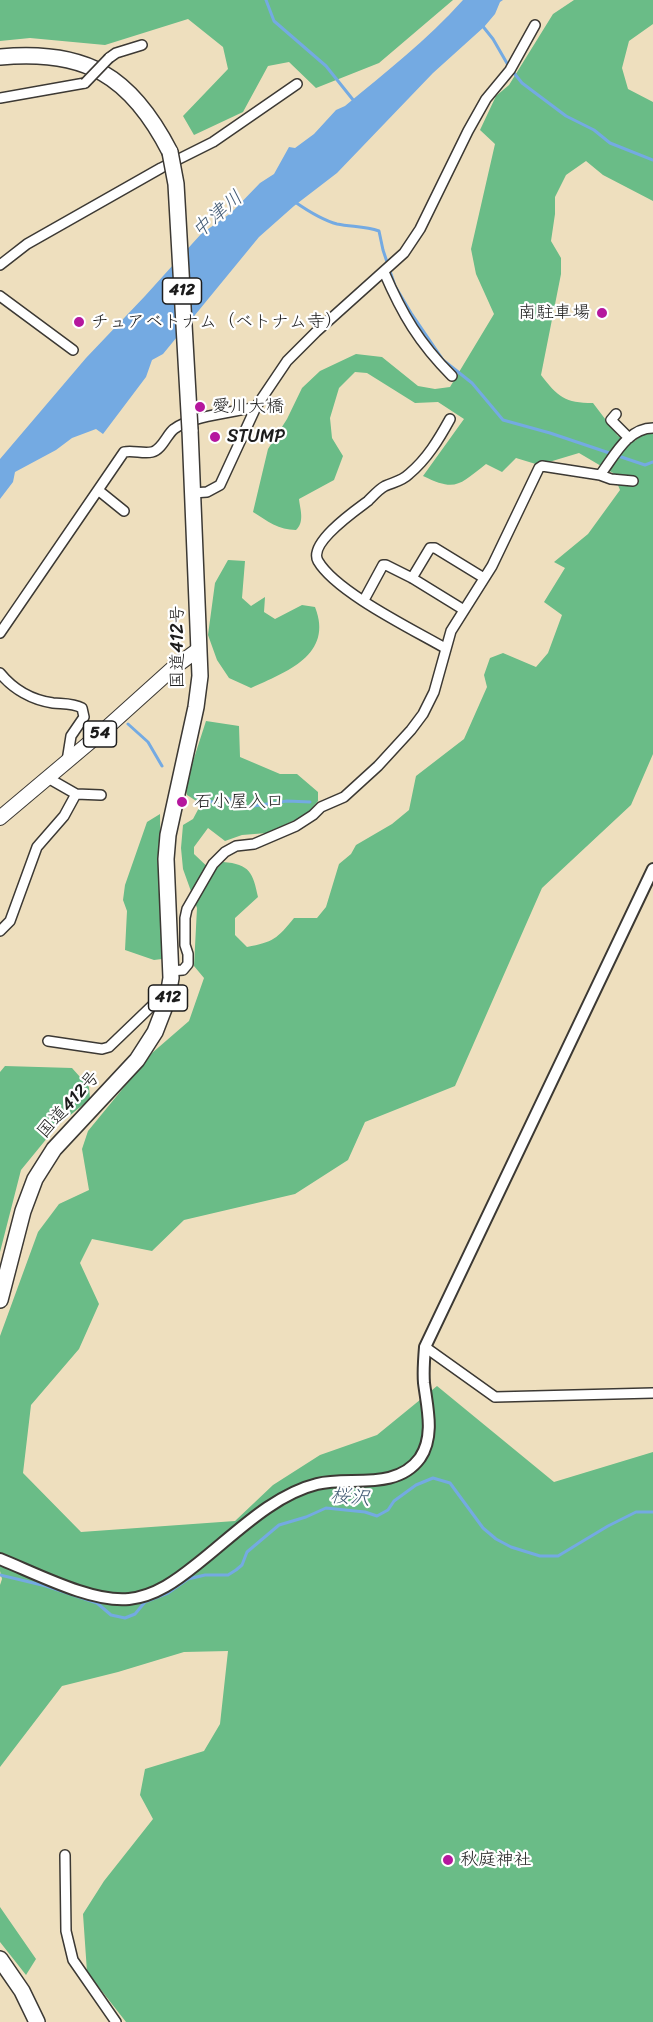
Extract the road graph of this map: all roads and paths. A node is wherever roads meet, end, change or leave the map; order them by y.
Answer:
1 (535, 25) dead end
2 (142, 45) dead end
3 (0, 57) edge
4 (297, 84) dead end
5 (0, 98) edge
6 (0, 265) edge
7 (384, 272) junction
8 (0, 296) edge
9 (73, 350) dead end
10 (452, 375) dead end
11 (256, 408) junction
12 (616, 414) dead end
13 (450, 419) dead end
14 (653, 428) edge
15 (629, 438) junction
16 (600, 475) junction
17 (633, 481) dead end
18 (98, 490) junction
19 (193, 493) junction
20 (124, 511) dead end
21 (412, 578) junction
22 (484, 578) junction
23 (364, 600) junction
24 (464, 610) junction
25 (0, 633) edge
26 (445, 648) junction
27 (199, 649) junction
28 (0, 673) edge
29 (67, 762) junction
30 (48, 778) junction
31 (76, 794) junction
32 (101, 795) dead end
33 (0, 818) edge
34 (653, 869) edge
35 (0, 931) edge
36 (170, 971) junction
37 (167, 1001) junction
38 (48, 1041) dead end
39 (0, 1300) edge
40 (424, 1347) junction
41 (653, 1393) edge
42 (0, 1559) edge
43 (65, 1855) dead end
44 (0, 1959) edge
45 (37, 2022) edge
46 (116, 2022) edge

1 - 7 street
2 - 5 street, bridge
3 - 19 highway, 国道412号 / 412, bridge
4 - 6 street
7 - 10 street
7 - 11 street
8 - 9 street
11 - 18 street
11 - 19 street
12 - 15 street
13 - 23 street
14 - 15 street
15 - 16 street
16 - 17 street
16 - 22 street
18 - 20 street
18 - 25 street
19 - 27 highway, 国道412号 / 412
21 - 22 street
21 - 23 street
21 - 24 street
22 - 24 street
23 - 26 street
24 - 26 street
26 - 36 street
27 - 29 main road, 54
27 - 36 highway, 国道412号 / 412
28 - 29 street
29 - 30 main road, 54
30 - 31 street
30 - 33 main road, 54
31 - 32 street
31 - 35 street
34 - 40 street
36 - 37 highway, 国道412号 / 412
37 - 38 street
37 - 39 highway, 国道412号 / 412
40 - 41 street
40 - 42 street
43 - 46 street
44 - 45 highway

